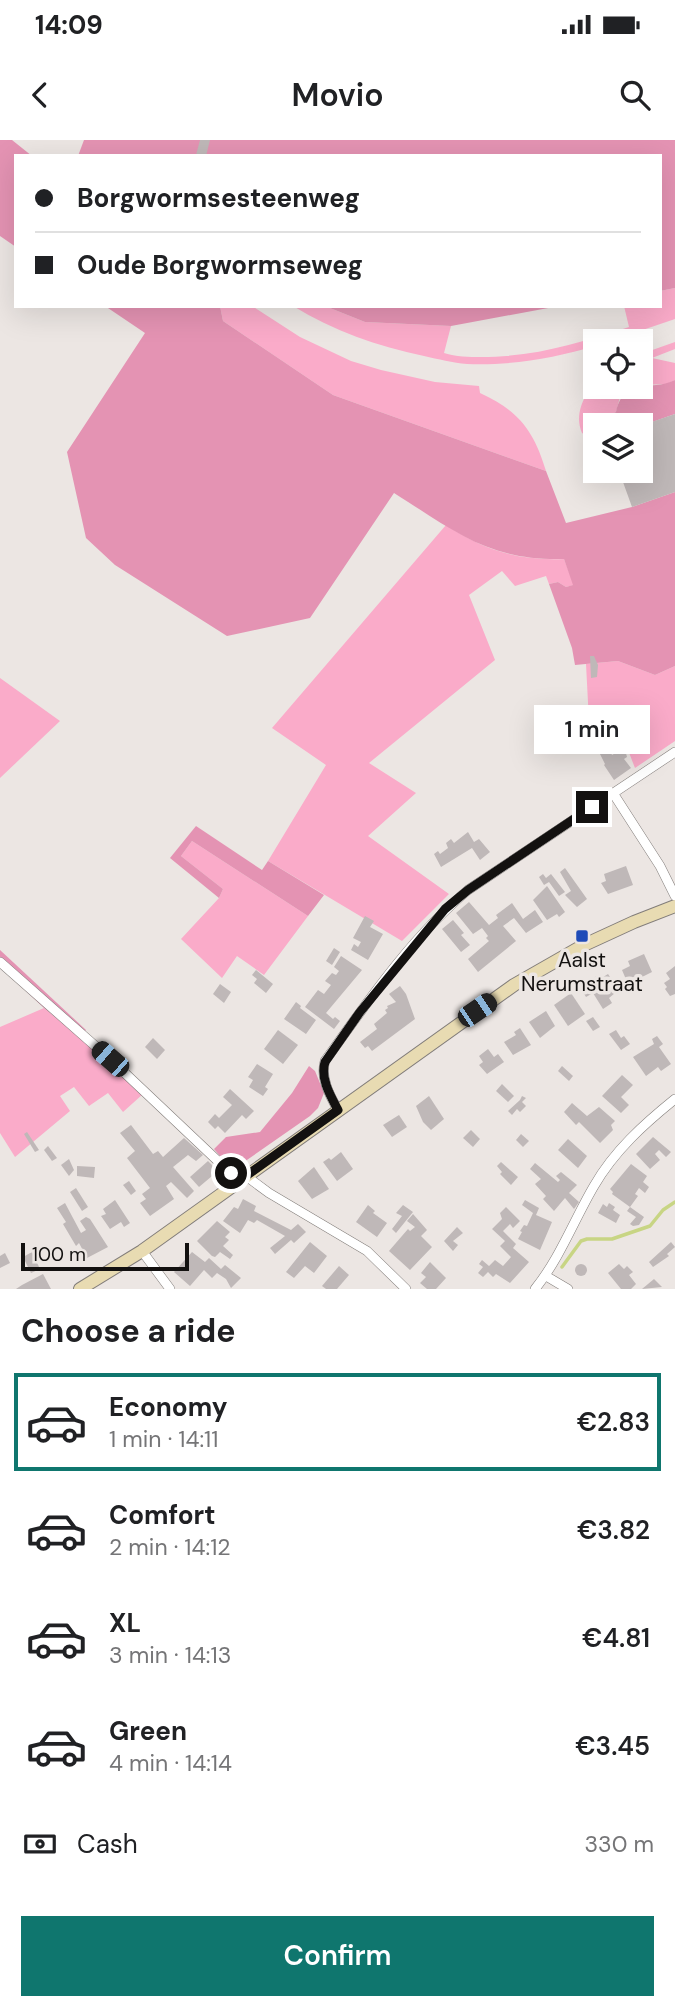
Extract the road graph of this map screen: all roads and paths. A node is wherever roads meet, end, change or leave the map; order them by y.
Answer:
1 (675, 752) edge
2 (613, 793) junction
3 (675, 895) edge
4 (675, 906) edge
5 (0, 961) edge
6 (675, 1099) edge
7 (338, 1110) junction
8 (243, 1179) junction
9 (142, 1251) junction
10 (545, 1276) junction
11 (80, 1289) edge
12 (170, 1289) edge
13 (406, 1289) edge
14 (535, 1289) edge
15 (568, 1289) edge

1 - 2 street
2 - 3 street
2 - 7 street
4 - 7 main road
5 - 8 street
6 - 10 street
7 - 8 main road
8 - 9 main road
8 - 13 street
9 - 11 main road
9 - 12 street
10 - 14 street
10 - 15 street

